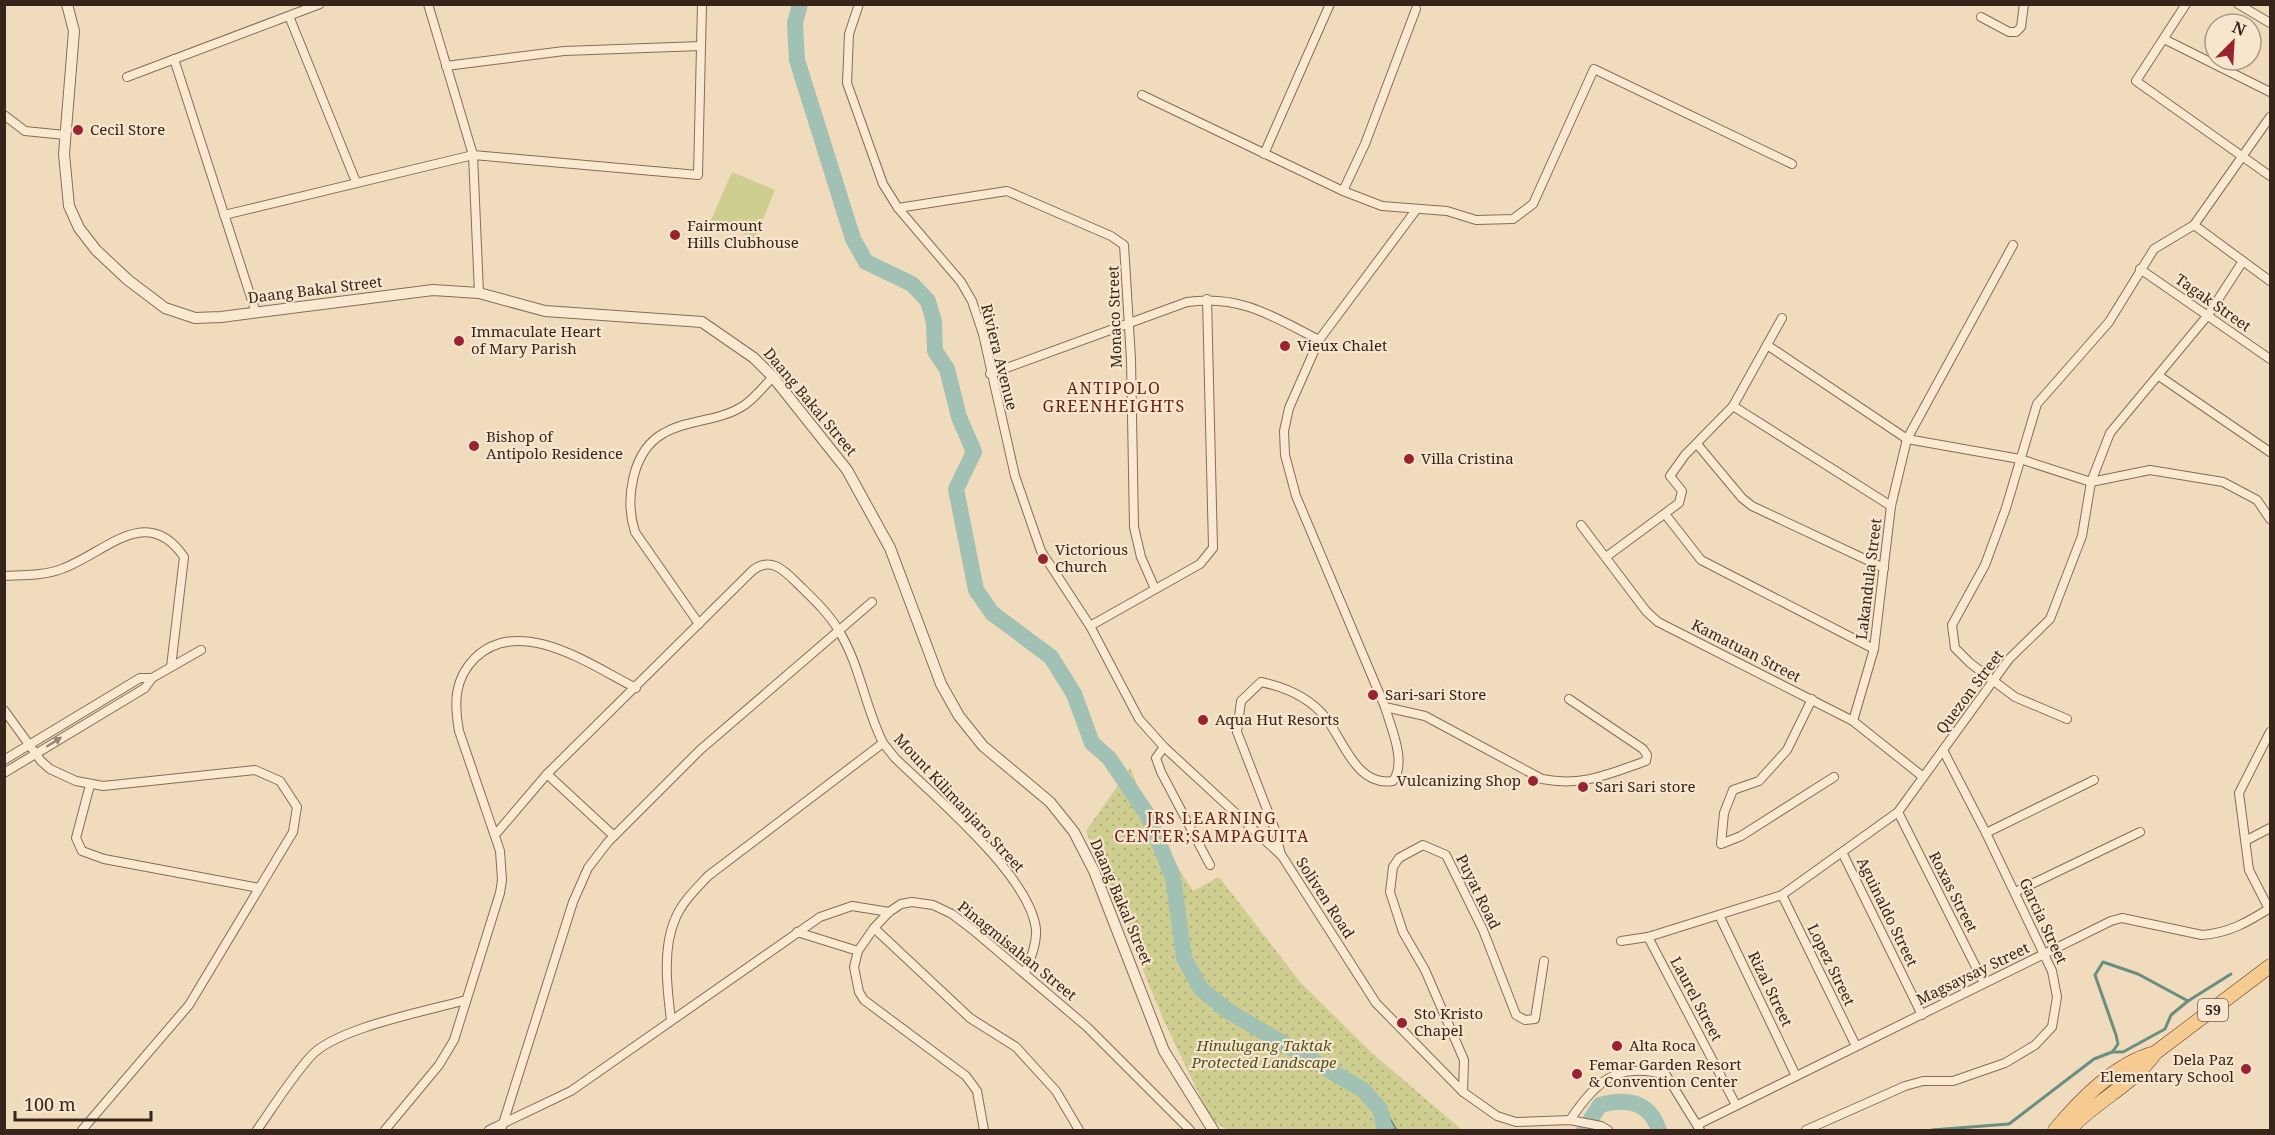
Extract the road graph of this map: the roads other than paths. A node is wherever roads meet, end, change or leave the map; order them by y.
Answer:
1 (67, 4) edge
2 (320, 4) edge
3 (428, 4) edge
4 (702, 4) edge
5 (859, 4) edge
6 (1330, 4) edge
7 (2024, 4) edge
8 (2186, 4) edge
9 (2238, 4) edge
10 (1416, 9) dead end
11 (290, 16) junction
12 (1980, 17) dead end
13 (2271, 23) edge
14 (2164, 39) junction
15 (701, 46) junction
16 (174, 60) junction
17 (446, 66) junction
18 (127, 77) dead end
19 (2271, 92) edge
20 (1142, 95) dead end
21 (4, 115) edge
22 (2271, 117) edge
23 (65, 135) junction
24 (1264, 154) junction
25 (473, 155) junction
26 (2242, 158) junction
27 (1792, 164) dead end
28 (2271, 176) edge
29 (356, 182) junction
30 (1343, 190) junction
31 (898, 208) junction
32 (1416, 210) junction
33 (224, 215) junction
34 (2194, 225) junction
35 (2013, 245) dead end
36 (2243, 261) junction
37 (2140, 268) junction
38 (2271, 280) edge
39 (479, 293) junction
40 (1207, 299) junction
41 (256, 313) junction
42 (2208, 315) junction
43 (1782, 318) dead end
44 (1128, 324) junction
45 (1319, 340) junction
46 (1767, 345) junction
47 (2271, 359) edge
48 (990, 374) junction
49 (2159, 376) junction
50 (773, 377) junction
51 (1733, 406) junction
52 (1907, 439) junction
53 (1697, 444) junction
54 (2271, 452) edge
55 (2020, 459) junction
56 (2091, 482) junction
57 (1891, 506) junction
58 (1665, 514) junction
59 (2271, 519) edge
60 (1581, 525) dead end
61 (1606, 557) junction
62 (1884, 568) junction
63 (4, 576) edge
64 (1155, 589) junction
65 (872, 602) dead end
66 (699, 624) junction
67 (1090, 626) junction
68 (839, 631) junction
69 (1874, 649) junction
70 (201, 650) dead end
71 (171, 667) junction
72 (152, 678) junction
73 (1993, 681) junction
74 (636, 688) junction
75 (1569, 699) dead end
76 (1812, 699) junction
77 (1385, 707) junction
78 (4, 710) edge
79 (2067, 719) dead end
80 (1853, 721) junction
81 (2271, 732) edge
82 (883, 743) junction
83 (28, 746) junction
84 (1164, 747) junction
85 (1943, 750) junction
86 (35, 754) junction
87 (4, 760) edge
88 (4, 773) edge
89 (547, 774) junction
90 (1922, 776) junction
91 (1834, 777) dead end
92 (2094, 780) dead end
93 (90, 785) junction
94 (1898, 812) junction
95 (2271, 828) edge
96 (2140, 832) dead end
97 (1986, 833) junction
98 (495, 835) junction
99 (614, 836) junction
100 (2247, 840) junction
101 (1843, 854) junction
102 (1282, 856) junction
103 (1210, 865) dead end
104 (259, 888) junction
105 (2015, 892) junction
106 (1782, 895) junction
107 (2270, 909) edge
108 (889, 912) junction
109 (1719, 915) junction
110 (874, 928) junction
111 (798, 932) junction
112 (1648, 937) junction
113 (1621, 941) dead end
114 (858, 951) junction
115 (2045, 954) junction
116 (1544, 961) dead end
117 (2271, 966) edge
118 (1025, 973) junction
119 (1984, 983) junction
120 (466, 1000) junction
121 (1922, 1015) junction
122 (671, 1020) junction
123 (1856, 1046) junction
124 (2156, 1053) junction
125 (1796, 1076) junction
126 (1463, 1092) junction
127 (1736, 1104) junction
128 (1573, 1121) junction
129 (501, 1127) edge
130 (1605, 1128) edge
131 (1699, 1128) edge
132 (82, 1131) edge
133 (256, 1131) edge
134 (385, 1131) edge
135 (489, 1131) edge
136 (984, 1131) edge
137 (1079, 1131) edge
138 (1190, 1131) edge
139 (1213, 1131) edge
140 (1806, 1131) edge
141 (2055, 1131) edge
142 (2069, 1131) edge

1 - 23 street, Daang Bakal Street
2 - 11 street
3 - 17 street
4 - 15 street
5 - 31 street, Riviera Avenue
6 - 24 street
7 - 12 street
8 - 14 street
9 - 13 street
10 - 30 street
11 - 16 street
11 - 29 street
14 - 19 street
14 - 26 street
15 - 17 street
15 - 25 street
16 - 18 street
16 - 33 street
17 - 25 street
20 - 24 street
21 - 23 street
22 - 26 street
23 - 41 street, Daang Bakal Street
24 - 30 street
25 - 29 street
25 - 39 street
26 - 28 street
26 - 34 street
27 - 32 street
29 - 33 street
30 - 32 street
31 - 44 street, Monaco Street
31 - 48 street, Riviera Avenue
32 - 45 street
33 - 41 street
34 - 36 street
34 - 37 street
35 - 52 street, Lakandula Street
36 - 38 street
36 - 42 street, Quezon Street
37 - 42 street, Tagak Street
37 - 55 street
39 - 41 street, Daang Bakal Street
39 - 50 street, Daang Bakal Street
40 - 44 street
40 - 45 street
40 - 64 street
42 - 47 street, Tagak Street
42 - 49 street, Quezon Street
43 - 46 street
44 - 48 street
44 - 64 street, Monaco Street
45 - 77 street
46 - 51 street
46 - 52 street
48 - 67 street, Riviera Avenue
49 - 54 street
49 - 56 street, Quezon Street
50 - 66 street
50 - 139 street, Daang Bakal Street
51 - 53 street
51 - 57 street
52 - 55 street
52 - 57 street, Lakandula Street
53 - 58 street
53 - 62 street
55 - 56 street
55 - 73 street
56 - 59 street
56 - 73 street, Quezon Street
57 - 62 street, Lakandula Street
58 - 61 street
58 - 69 street
60 - 61 street, Kamatuan Street
61 - 76 street, Kamatuan Street
62 - 69 street, Lakandula Street
63 - 71 street
64 - 67 street
65 - 68 street
66 - 68 street, Mount Kilimanjaro Street
66 - 74 street
67 - 84 street, Soliven Road
68 - 82 street, Mount Kilimanjaro Street
68 - 99 street
69 - 80 street, Lakandula Street
70 - 71 street
71 - 72 street
72 - 83 street
86 -> 72 street
73 - 79 street
73 - 85 street, Quezon Street
74 - 89 street
74 - 98 street
75 - 77 street
76 - 80 street, Kamatuan Street
76 - 91 street
77 - 102 street
78 - 83 street
80 - 90 street, Kamatuan Street
81 - 100 street
82 - 118 street, Mount Kilimanjaro Street
82 - 122 street
83 - 86 street
83 - 87 street
84 - 102 street, Soliven Road
84 - 103 street
85 - 90 street, Quezon Street
85 - 97 street, Garcia Street
86 - 88 street
86 - 93 street
89 - 98 street
89 - 99 street
90 - 94 street, Quezon Street
92 - 97 street
93 - 104 street
93 - 104 street
94 - 101 street, Quezon Street
94 - 119 street, Roxas Street
95 - 100 street
96 - 105 street
97 - 105 street, Garcia Street
98 - 120 street
99 - 129 street
100 - 107 street
101 - 106 street, Quezon Street
101 - 121 street, Aguinaldo Street
102 - 126 street, Soliven Road
104 - 132 street
105 - 115 street, Garcia Street
106 - 109 street, Quezon Street
106 - 123 street, Lopez Street
107 - 115 street, Magsaysay Street
108 - 110 street, Pinagmisahan Street
108 - 111 street
108 - 118 street, Pinagmisahan Street
109 - 112 street, Quezon Street
109 - 125 street, Rizal Street
110 - 114 street, Pinagmisahan Street
110 - 137 street
111 - 114 street
111 - 122 street
112 - 113 street, Quezon Street
112 - 127 street, Laurel Street
114 - 136 street
115 - 119 street, Magsaysay Street
115 - 140 street, Garcia Street
116 - 126 street, Puyat Road
117 - 124 main road, 59
118 - 138 street, Pinagmisahan Street
119 - 121 street, Magsaysay Street
120 - 133 street
120 - 134 street
121 - 123 street, Magsaysay Street
122 - 129 street
123 - 125 street, Magsaysay Street
124 - 141 main road, 59
124 - 142 main road, 59
125 - 127 street, Magsaysay Street
126 - 128 street, Soliven Road
127 - 131 street, Magsaysay Street
128 - 130 street, Soliven Road
128 - 131 street
129 - 135 street

